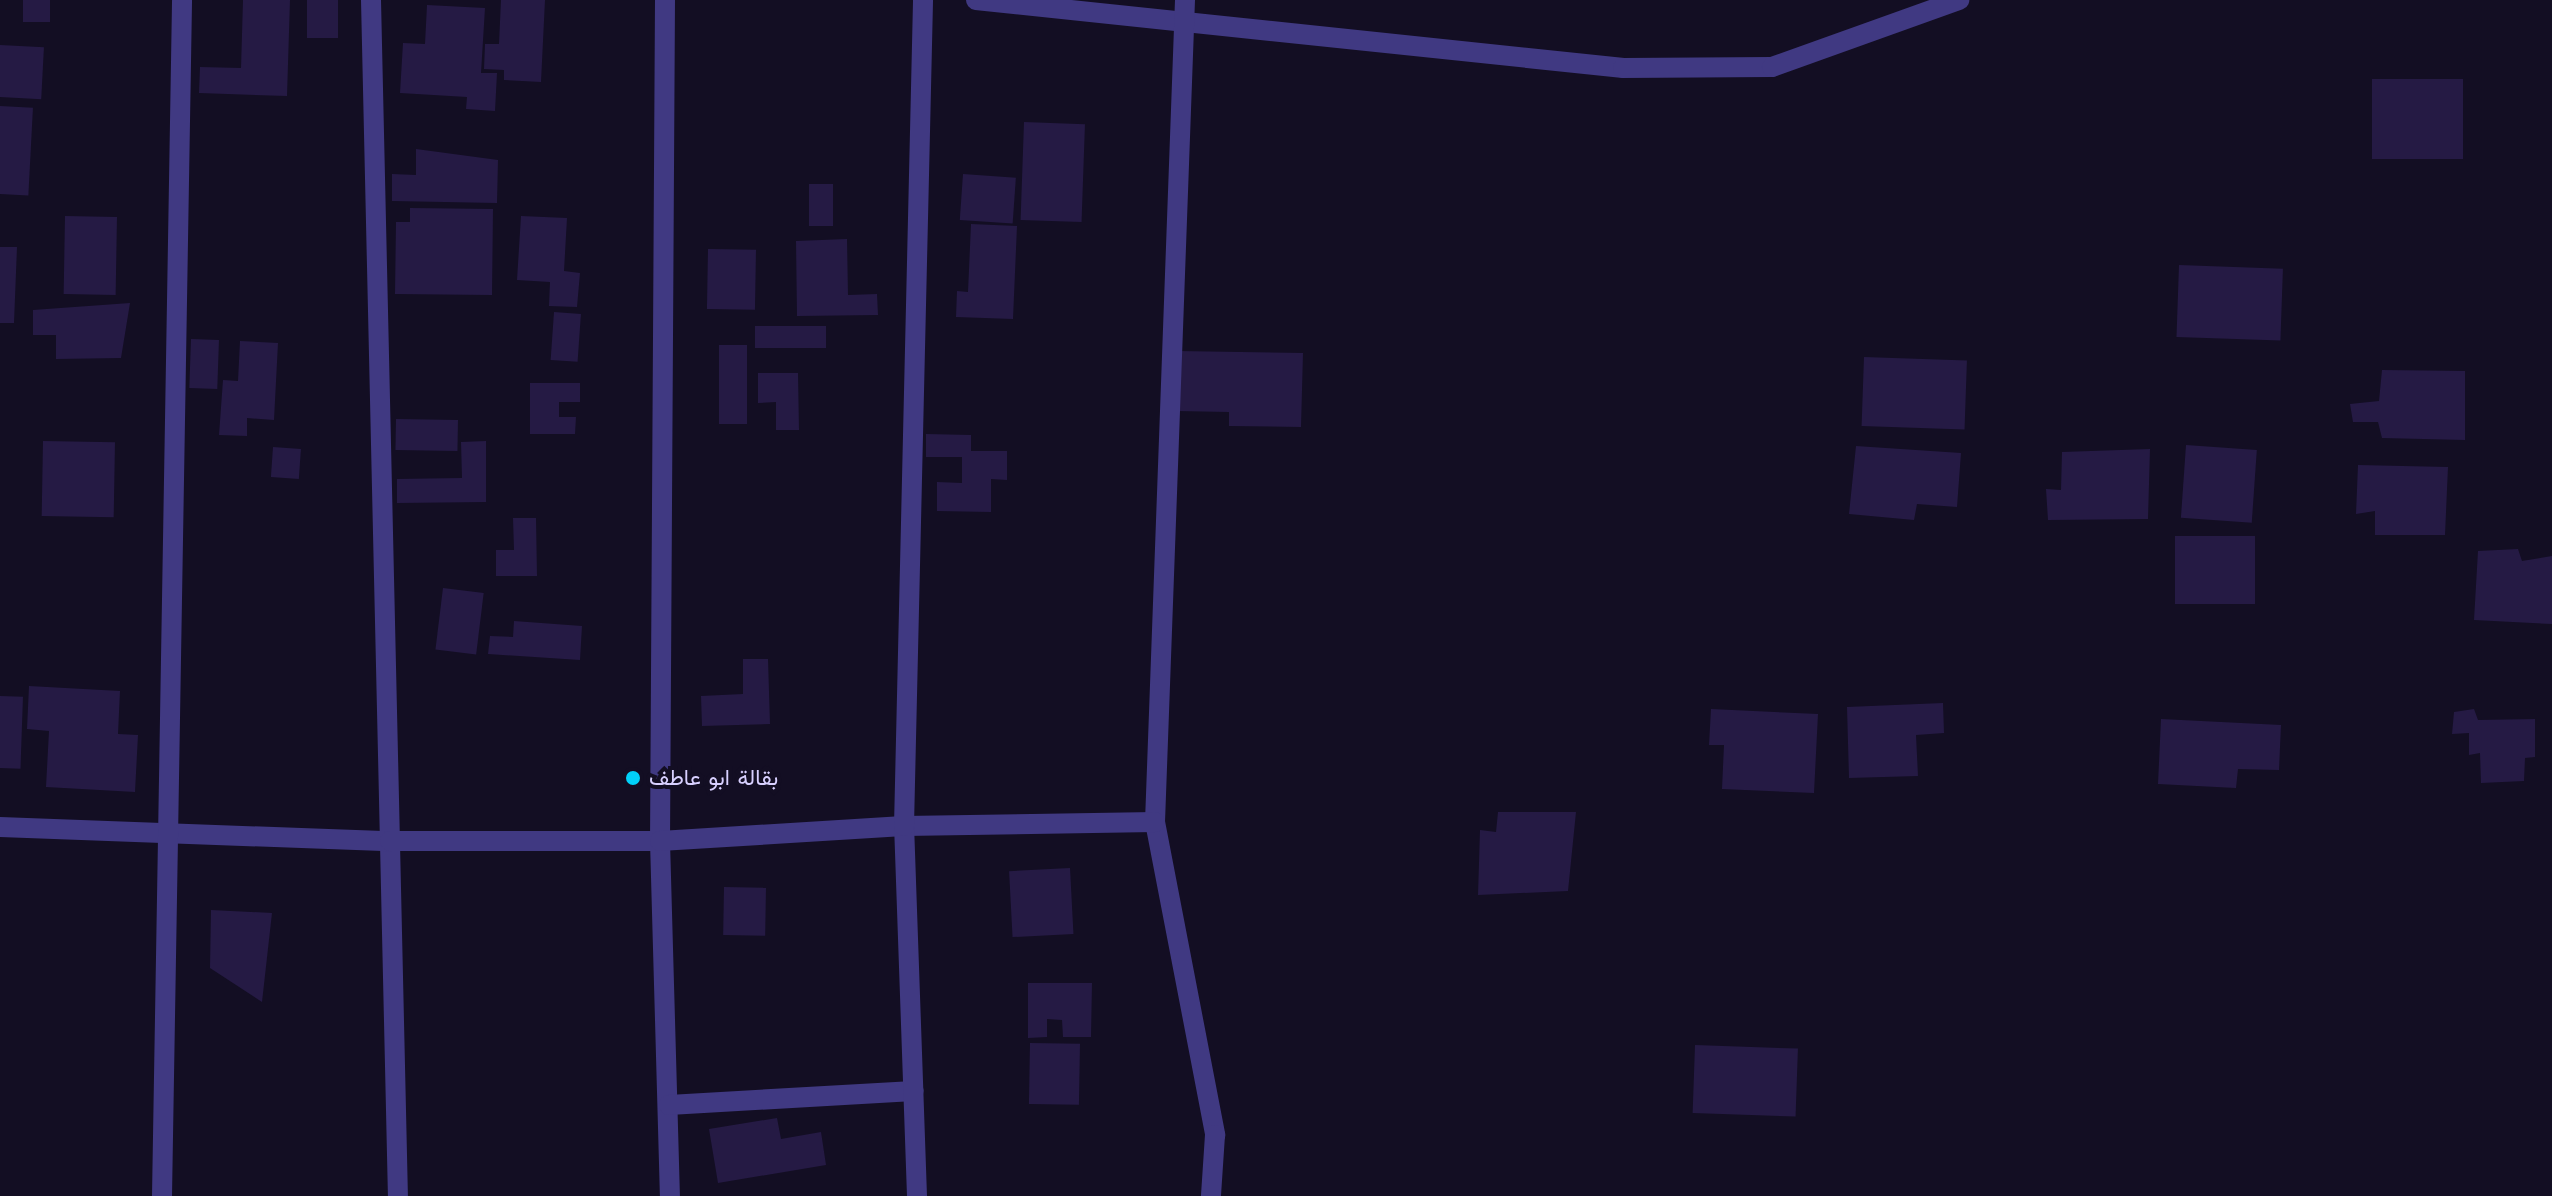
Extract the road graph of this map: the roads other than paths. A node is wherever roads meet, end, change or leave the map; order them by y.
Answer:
1 (182, 0) edge
2 (371, 0) edge
3 (665, 0) edge
4 (923, 0) edge
5 (976, 0) edge
6 (1959, 0) edge
7 (1185, 9) edge
8 (1155, 822) junction
9 (904, 826) junction
10 (0, 827) edge
11 (169, 837) junction
12 (390, 841) junction
13 (660, 841) junction
14 (914, 1091) junction
15 (669, 1105) junction
16 (162, 1196) edge
17 (398, 1196) edge
18 (670, 1196) edge
19 (917, 1196) edge
20 (1211, 1196) edge

1 - 11 street
2 - 12 street
3 - 13 street
4 - 9 street
5 - 7 street
6 - 7 street
7 - 8 street
8 - 9 street
8 - 20 street
9 - 13 street
9 - 14 street
10 - 11 street
11 - 12 street
11 - 16 street
12 - 13 street
12 - 17 street
13 - 15 street
14 - 15 street
14 - 19 street
15 - 18 street

